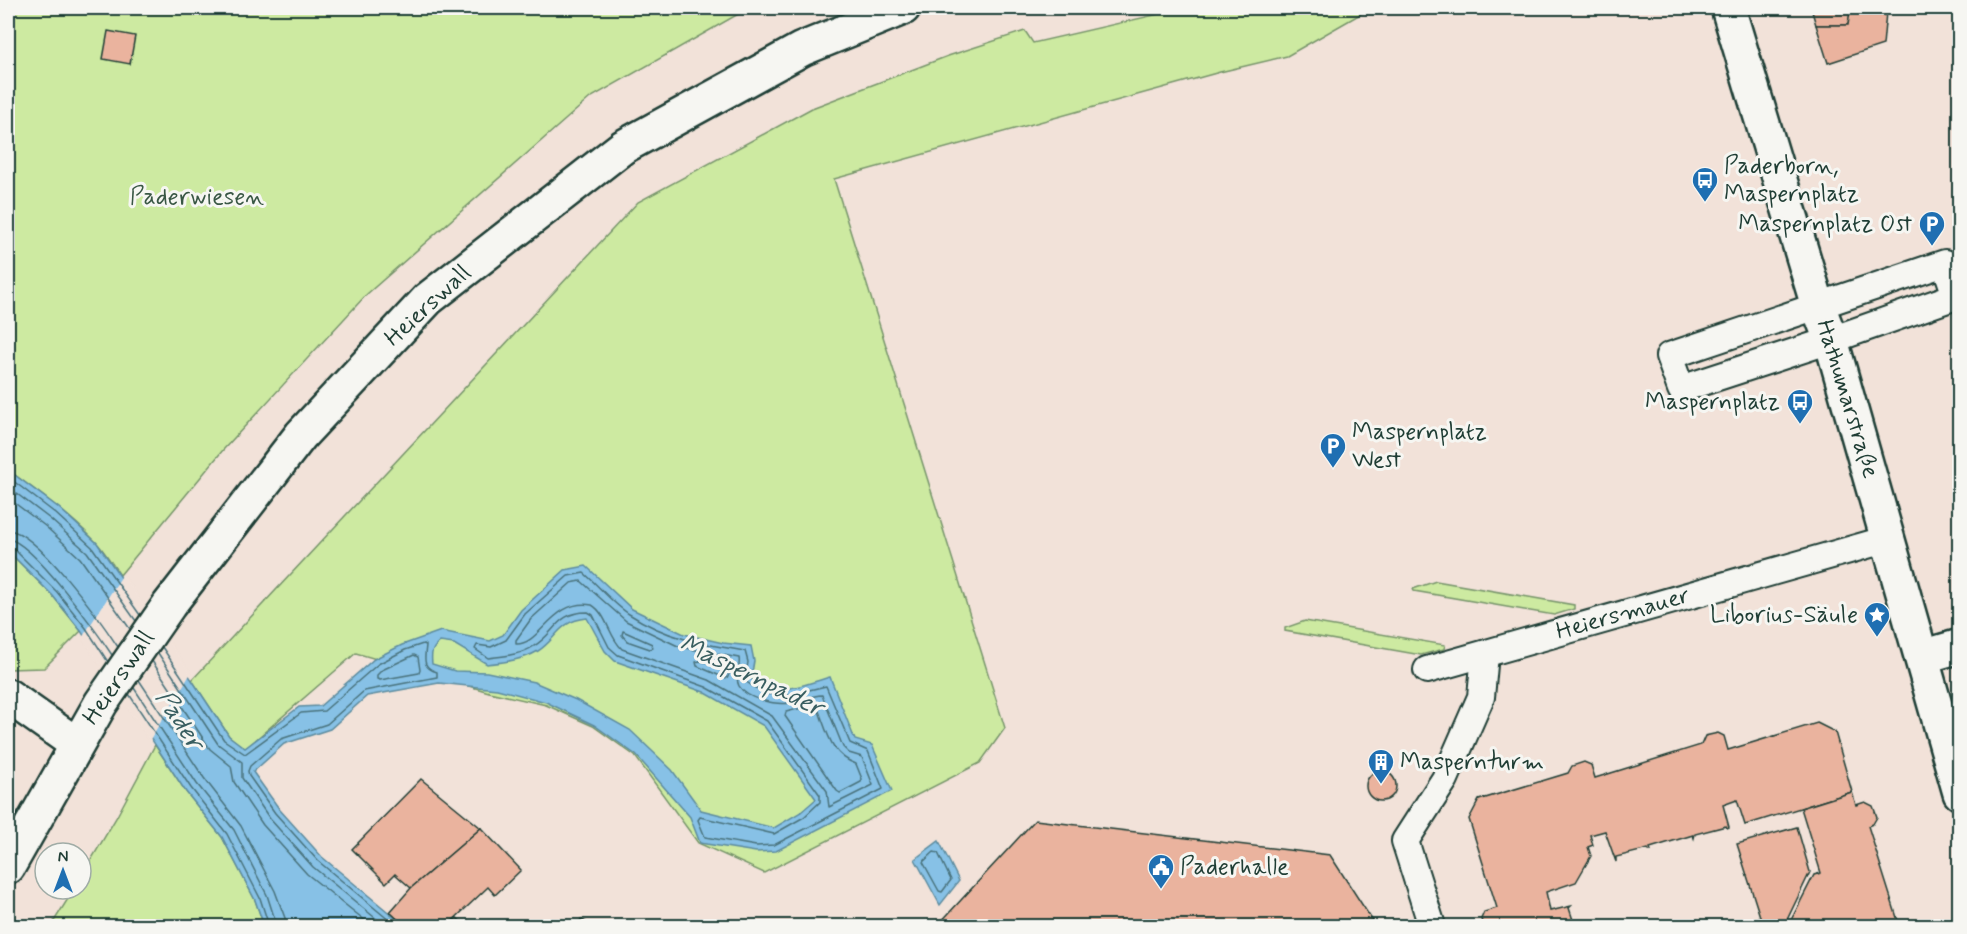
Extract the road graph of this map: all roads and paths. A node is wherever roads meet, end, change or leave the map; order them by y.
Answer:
1 (903, 8) edge
2 (1728, 8) edge
3 (1818, 306) junction
4 (1831, 340) junction
5 (1888, 539) junction
6 (1959, 646) edge
7 (1485, 654) junction
8 (1922, 657) junction
9 (1427, 670) dead end
10 (8, 696) edge
11 (76, 744) junction
12 (1959, 793) edge
13 (8, 867) edge
14 (1432, 927) edge

1 - 11 main road, Heierswall
2 - 3 main road, Hathumarstraße
3 - 4 main road, Hathumarstraße
3 - 4 lane
3 - 4 lane
4 - 5 main road, Hathumarstraße
5 - 7 lane, Heiersmauer
5 - 8 main road, Hathumarstraße
6 - 8 main road
7 - 9 lane, Heiersmauer
7 - 14 lane
8 - 12 main road, Hathumarstraße
10 - 11 main road
11 - 13 main road, Heierswall

